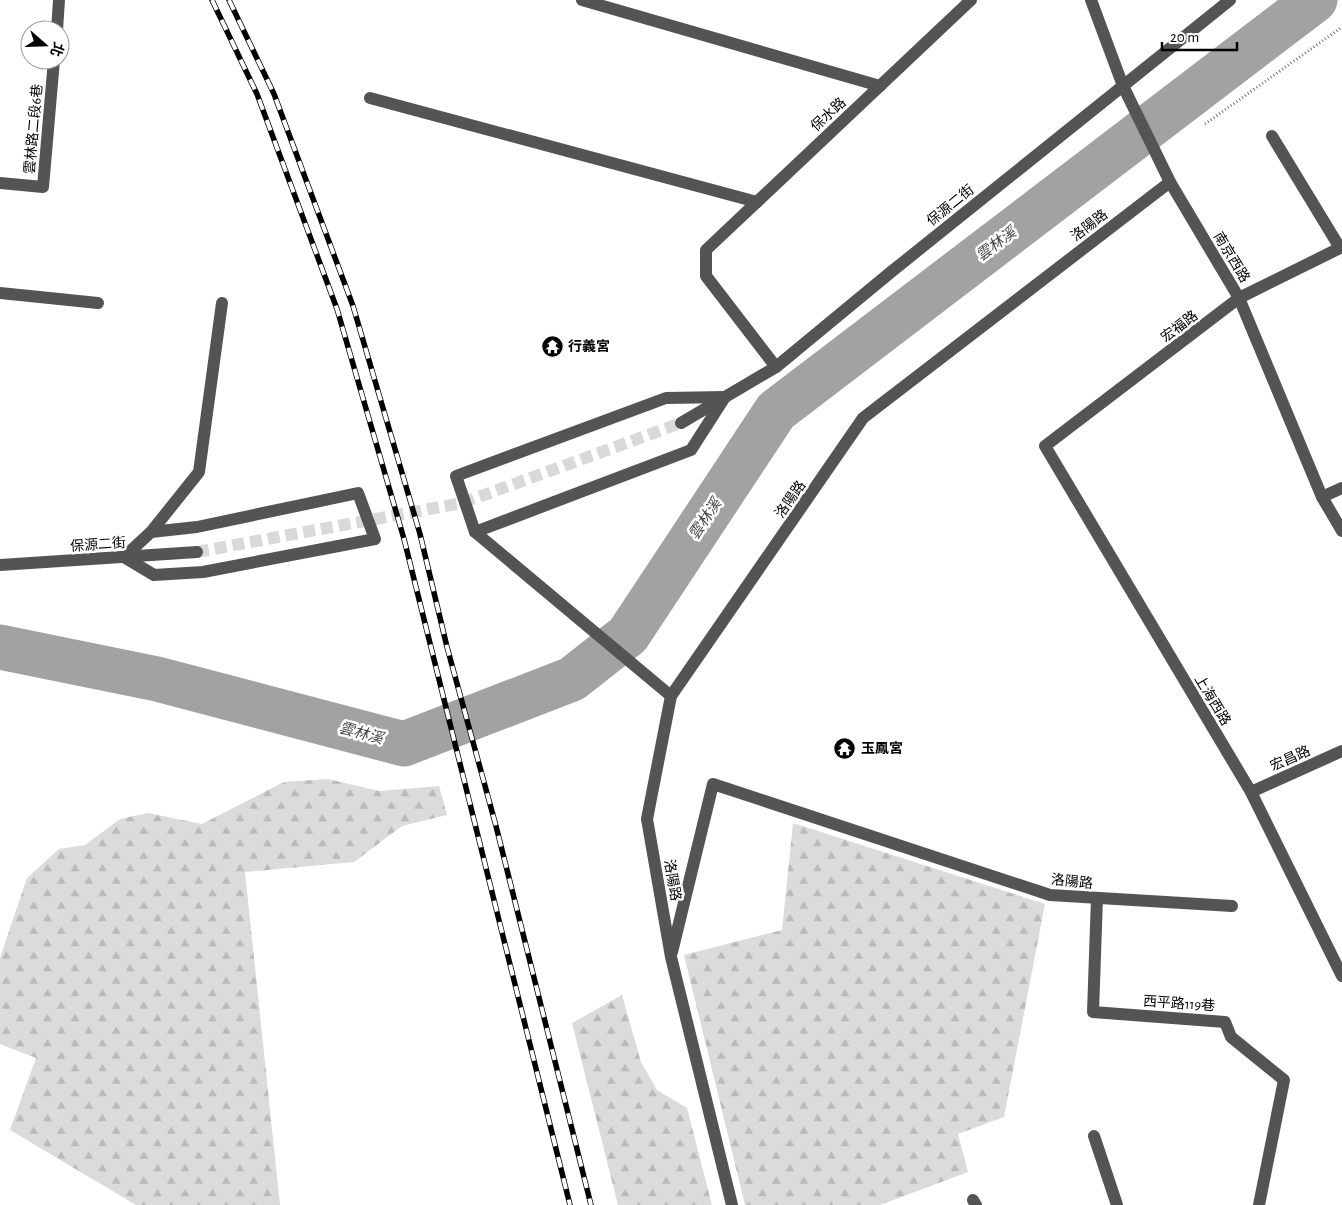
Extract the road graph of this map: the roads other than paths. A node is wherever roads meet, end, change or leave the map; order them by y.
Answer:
1 (59, 0) edge
2 (582, 0) edge
3 (971, 0) edge
4 (1091, 0) edge
5 (1230, 0) edge
6 (58, 20) edge
7 (53, 70) edge
8 (880, 86) junction
9 (1123, 86) junction
10 (370, 98) dead end
11 (1272, 136) dead end
12 (1170, 182) junction
13 (0, 183) edge
14 (757, 202) junction
15 (1341, 247) edge
16 (0, 293) edge
17 (1239, 298) junction
18 (98, 303) dead end
19 (222, 303) dead end
20 (776, 367) junction
21 (725, 397) junction
22 (681, 423) tunnel mouth
23 (1046, 446) joint
24 (1342, 488) edge
25 (1322, 496) junction
26 (151, 532) junction
27 (475, 532) junction
28 (1342, 532) edge
29 (197, 552) tunnel mouth
30 (124, 557) junction
31 (0, 565) edge
32 (671, 696) junction
33 (1342, 751) edge
34 (1251, 792) junction
35 (1097, 898) junction
36 (1232, 906) dead end
37 (671, 957) junction
38 (1342, 976) edge
39 (1094, 1136) dead end
40 (732, 1205) edge
41 (1117, 1205) edge
42 (1259, 1205) edge

1 - 6 street
2 - 8 street
3 - 8 street, 保水路
4 - 9 street, 南京西路
5 - 9 street, 保源二街
7 - 13 street, 雲林路二段6巷
8 - 14 street, 保水路
9 - 12 street, 南京西路
9 - 20 street, 保源二街
10 - 14 street
11 - 15 street
12 - 17 street, 南京西路
12 - 32 street, 洛陽路
14 - 20 street, 保水路
15 - 17 street, 宏福路
16 - 18 street
17 - 23 street, 宏福路
17 - 25 street, 南京西路
19 - 26 street
20 - 21 street, 保源二街
21 - 22 street, 保源二街
21 - 27 street
21 - 27 street
23 - 34 street, 上海西路
24 - 25 street
25 - 28 street, 南京西路
26 - 30 street
26 - 30 street
27 - 32 street
29 - 30 street, 保源二街
30 - 31 street, 保源二街
32 - 37 street, 洛陽路
33 - 34 street, 宏昌路
34 - 38 street, 上海西路
35 - 36 street, 洛陽路
35 - 37 street, 洛陽路
35 - 42 street, 西平路119巷
37 - 40 street, 洛陽路
39 - 41 street

